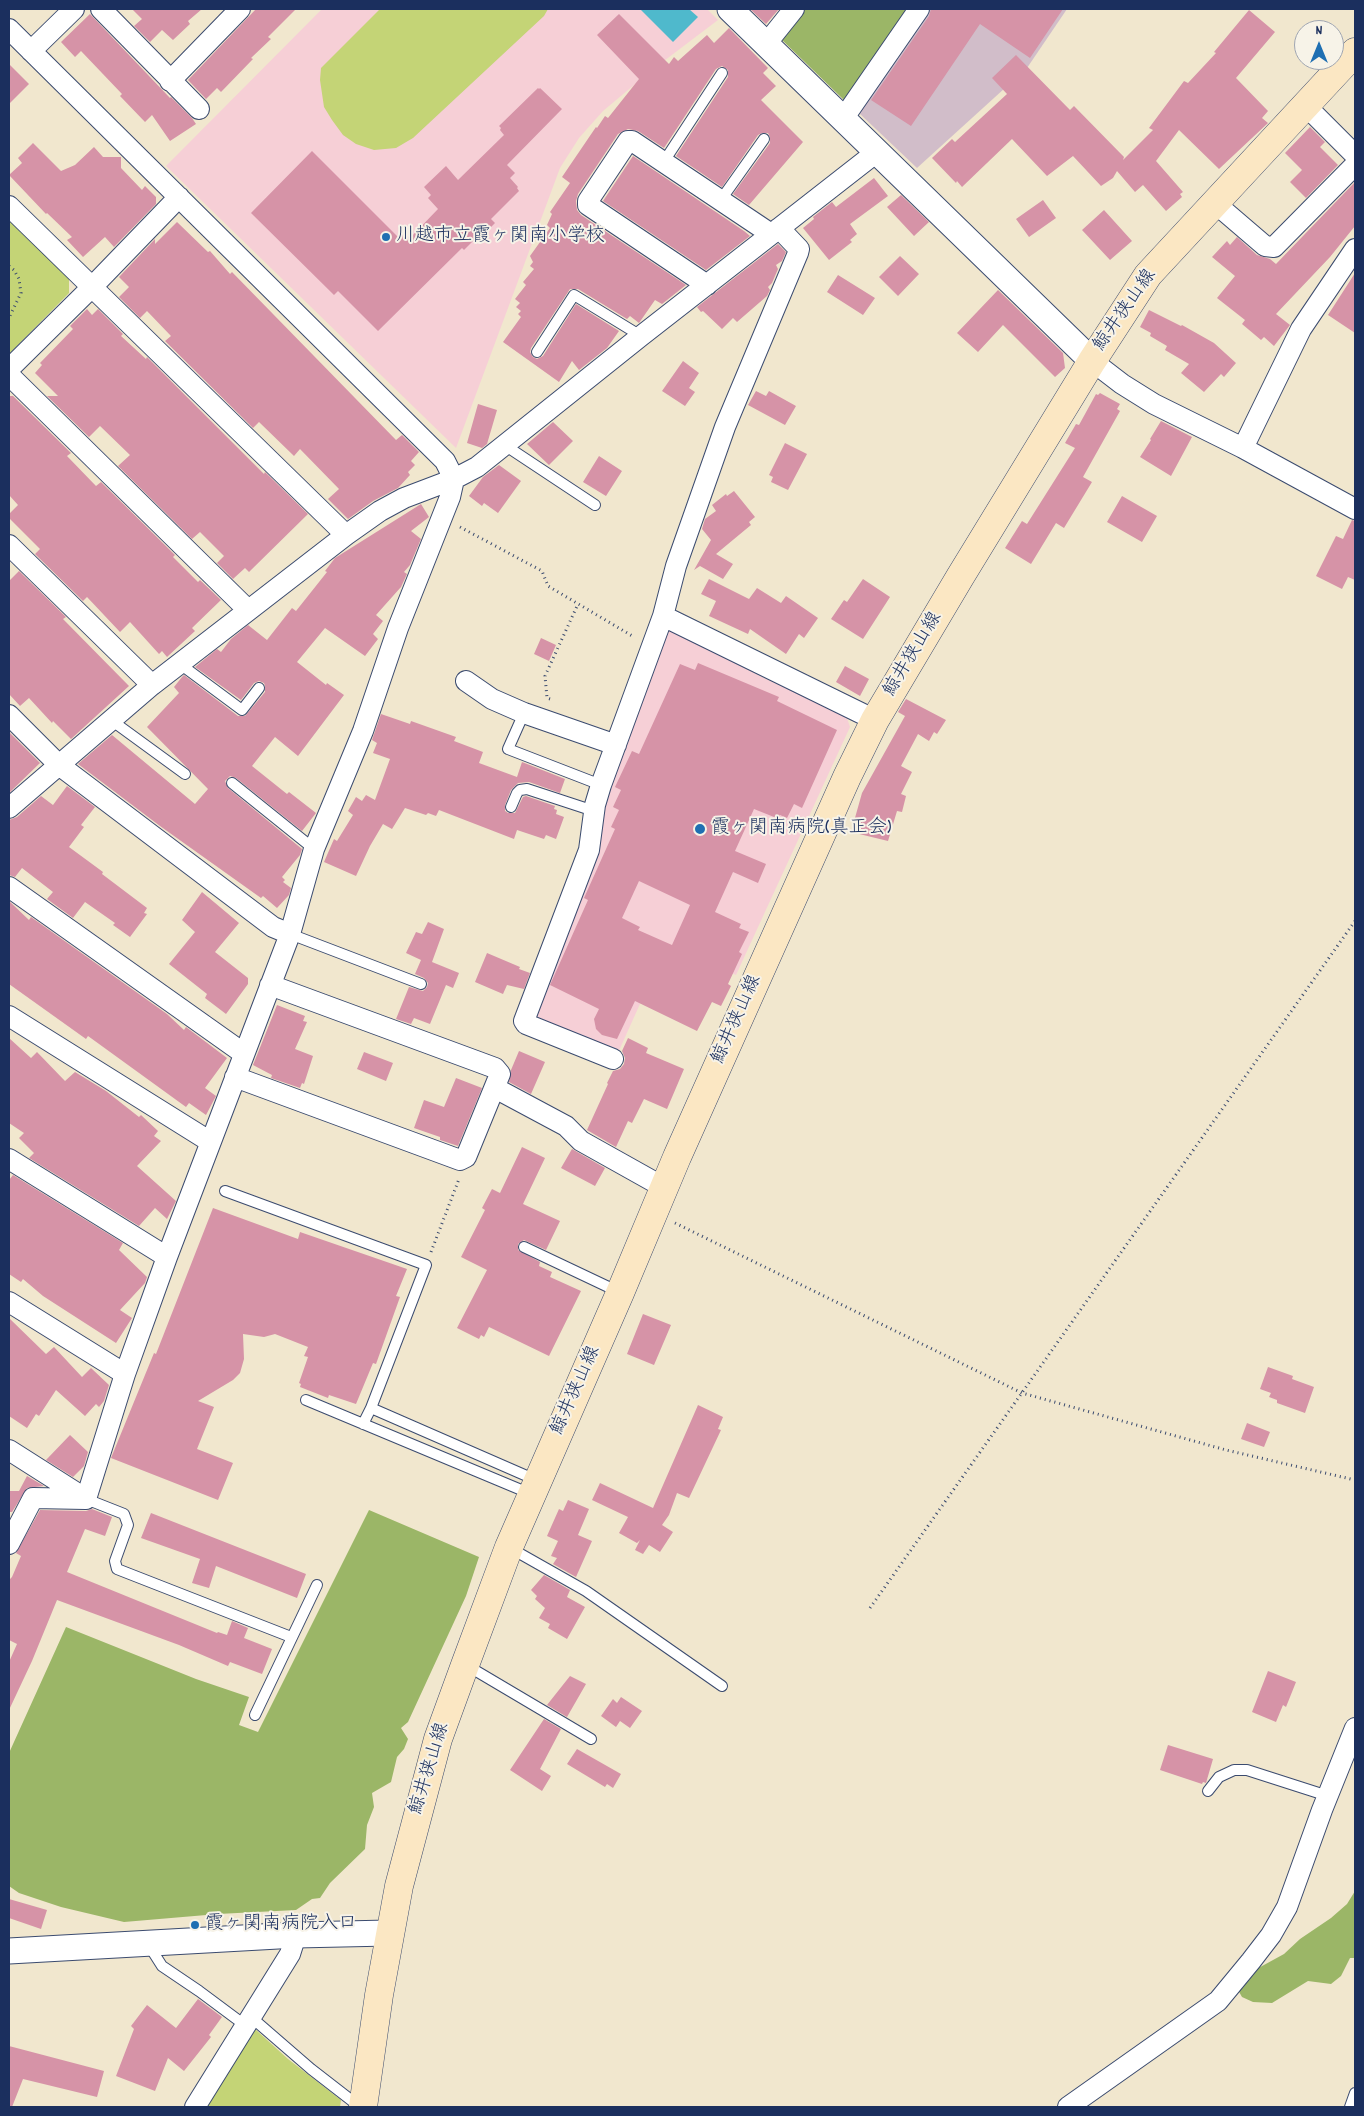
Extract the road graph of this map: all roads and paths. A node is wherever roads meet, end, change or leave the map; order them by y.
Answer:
1 (74, 9) edge
2 (101, 9) edge
3 (240, 9) edge
4 (730, 9) edge
5 (794, 9) edge
6 (919, 9) edge
7 (9, 29) edge
8 (766, 44) junction
9 (31, 52) junction
10 (1355, 52) edge
11 (722, 73) dead end
12 (170, 81) junction
13 (1306, 106) junction
14 (199, 109) dead end
15 (843, 119) junction
16 (764, 139) dead end
17 (878, 151) junction
18 (1355, 155) edge
19 (663, 162) junction
20 (1355, 165) edge
21 (179, 197) junction
22 (720, 200) junction
23 (1216, 204) junction
24 (9, 206) edge
25 (775, 231) junction
26 (1355, 249) edge
27 (9, 266) edge
28 (707, 285) junction
29 (93, 286) junction
30 (9, 318) edge
31 (641, 336) junction
32 (537, 352) dead end
33 (1092, 361) junction
34 (9, 369) edge
35 (9, 375) edge
36 (506, 446) junction
37 (1242, 448) junction
38 (454, 479) junction
39 (595, 505) dead end
40 (1355, 509) edge
41 (441, 517) junction
42 (346, 535) junction
43 (9, 545) edge
44 (578, 604) junction
45 (248, 610) junction
46 (662, 616) junction
47 (651, 648) junction
48 (180, 664) junction
49 (466, 681) dead end
50 (152, 685) junction
51 (259, 688) dead end
52 (555, 702) dead end
53 (524, 712) junction
54 (9, 715) edge
55 (111, 720) junction
56 (875, 720) junction
57 (616, 745) junction
58 (59, 765) junction
59 (185, 774) dead end
60 (232, 783) dead end
61 (601, 785) junction
62 (511, 807) dead end
63 (9, 808) edge
64 (594, 811) junction
65 (314, 849) junction
66 (9, 886) edge
67 (1355, 921) edge
68 (290, 934) junction
69 (421, 984) dead end
70 (270, 985) junction
71 (9, 1016) edge
72 (243, 1053) junction
73 (613, 1058) dead end
74 (235, 1077) junction
75 (495, 1088) junction
76 (209, 1141) junction
77 (9, 1159) edge
78 (464, 1159) junction
79 (665, 1188) junction
80 (225, 1191) dead end
81 (654, 1213) junction
82 (524, 1247) dead end
83 (166, 1257) junction
84 (426, 1265) junction
85 (620, 1293) junction
86 (9, 1302) edge
87 (125, 1374) junction
88 (1022, 1394) junction
89 (306, 1400) dead end
90 (371, 1408) junction
91 (363, 1424) junction
92 (9, 1450) edge
93 (1355, 1480) edge
94 (535, 1487) junction
95 (86, 1498) junction
96 (9, 1544) edge
97 (509, 1547) junction
98 (317, 1585) dead end
99 (870, 1608) dead end
100 (291, 1636) junction
101 (465, 1665) junction
102 (722, 1686) dead end
103 (255, 1715) dead end
104 (1355, 1728) edge
105 (591, 1739) dead end
106 (1208, 1790) dead end
107 (1328, 1796) junction
108 (389, 1933) junction
109 (296, 1935) junction
110 (147, 1943) junction
111 (9, 1951) edge
112 (248, 2021) junction
113 (195, 2107) edge
114 (362, 2107) edge
115 (1068, 2107) edge

1 - 9 street
2 - 12 street
3 - 12 street
4 - 8 street
5 - 8 street
6 - 15 street
7 - 9 street
8 - 15 street
9 - 21 street
10 - 13 main road, 鯨井狭山線
11 - 19 lane
12 - 14 street
13 - 18 street
13 - 23 main road, 鯨井狭山線
15 - 17 street
16 - 22 lane
17 - 25 street
17 - 33 street
19 - 22 street
19 - 28 street
20 - 23 street
21 - 29 street
21 - 38 street
22 - 25 street
23 - 33 main road, 鯨井狭山線
24 - 29 street
25 - 28 street
25 - 46 street
26 - 37 street
27 - 30 path
28 - 31 street
29 - 34 street
29 - 42 street
31 - 32 lane
31 - 36 street
33 - 37 street
33 - 56 main road, 鯨井狭山線
35 - 45 street
36 - 38 street
36 - 39 lane
37 - 40 street
38 - 41 street
38 - 42 street
41 - 44 path
41 - 65 street
42 - 45 street
43 - 50 street
44 - 47 path
44 - 52 path
45 - 48 street
46 - 47 street
46 - 56 street
47 - 57 street
48 - 50 street
48 - 51 lane
49 - 53 street
50 - 55 street
53 - 57 street
53 - 61 lane
54 - 58 street
55 - 58 street
55 - 59 lane
56 - 79 main road, 鯨井狭山線
57 - 61 street
58 - 63 street
58 - 68 street
60 - 65 lane
61 - 64 street
62 - 64 lane
64 - 73 street
65 - 68 street
66 - 72 street
67 - 88 path
68 - 69 lane
68 - 70 street
70 - 72 street
70 - 75 street
71 - 76 street
72 - 74 street
74 - 76 street
74 - 78 street
75 - 78 street
75 - 79 street
76 - 83 street
77 - 83 street
78 - 84 path
79 - 81 main road, 鯨井狭山線
80 - 84 lane
81 - 85 main road, 鯨井狭山線
81 - 88 path
82 - 85 lane
83 - 87 street
84 - 90 lane
85 - 94 main road, 鯨井狭山線
86 - 87 street
87 - 95 street
88 - 93 path
88 - 99 path
89 - 91 lane
90 - 91 lane
90 - 94 lane
91 - 94 lane
92 - 95 street
94 - 97 main road, 鯨井狭山線
95 - 96 street
95 - 100 lane
97 - 101 main road, 鯨井狭山線
97 - 102 lane
98 - 100 lane
100 - 103 lane
101 - 105 lane
101 - 108 main road, 鯨井狭山線
104 - 107 street
106 - 107 lane
107 - 115 street
108 - 109 street
108 - 114 main road, 鯨井狭山線
109 - 110 street
109 - 112 street
110 - 111 street
110 - 112 lane
112 - 113 street
112 - 114 lane

